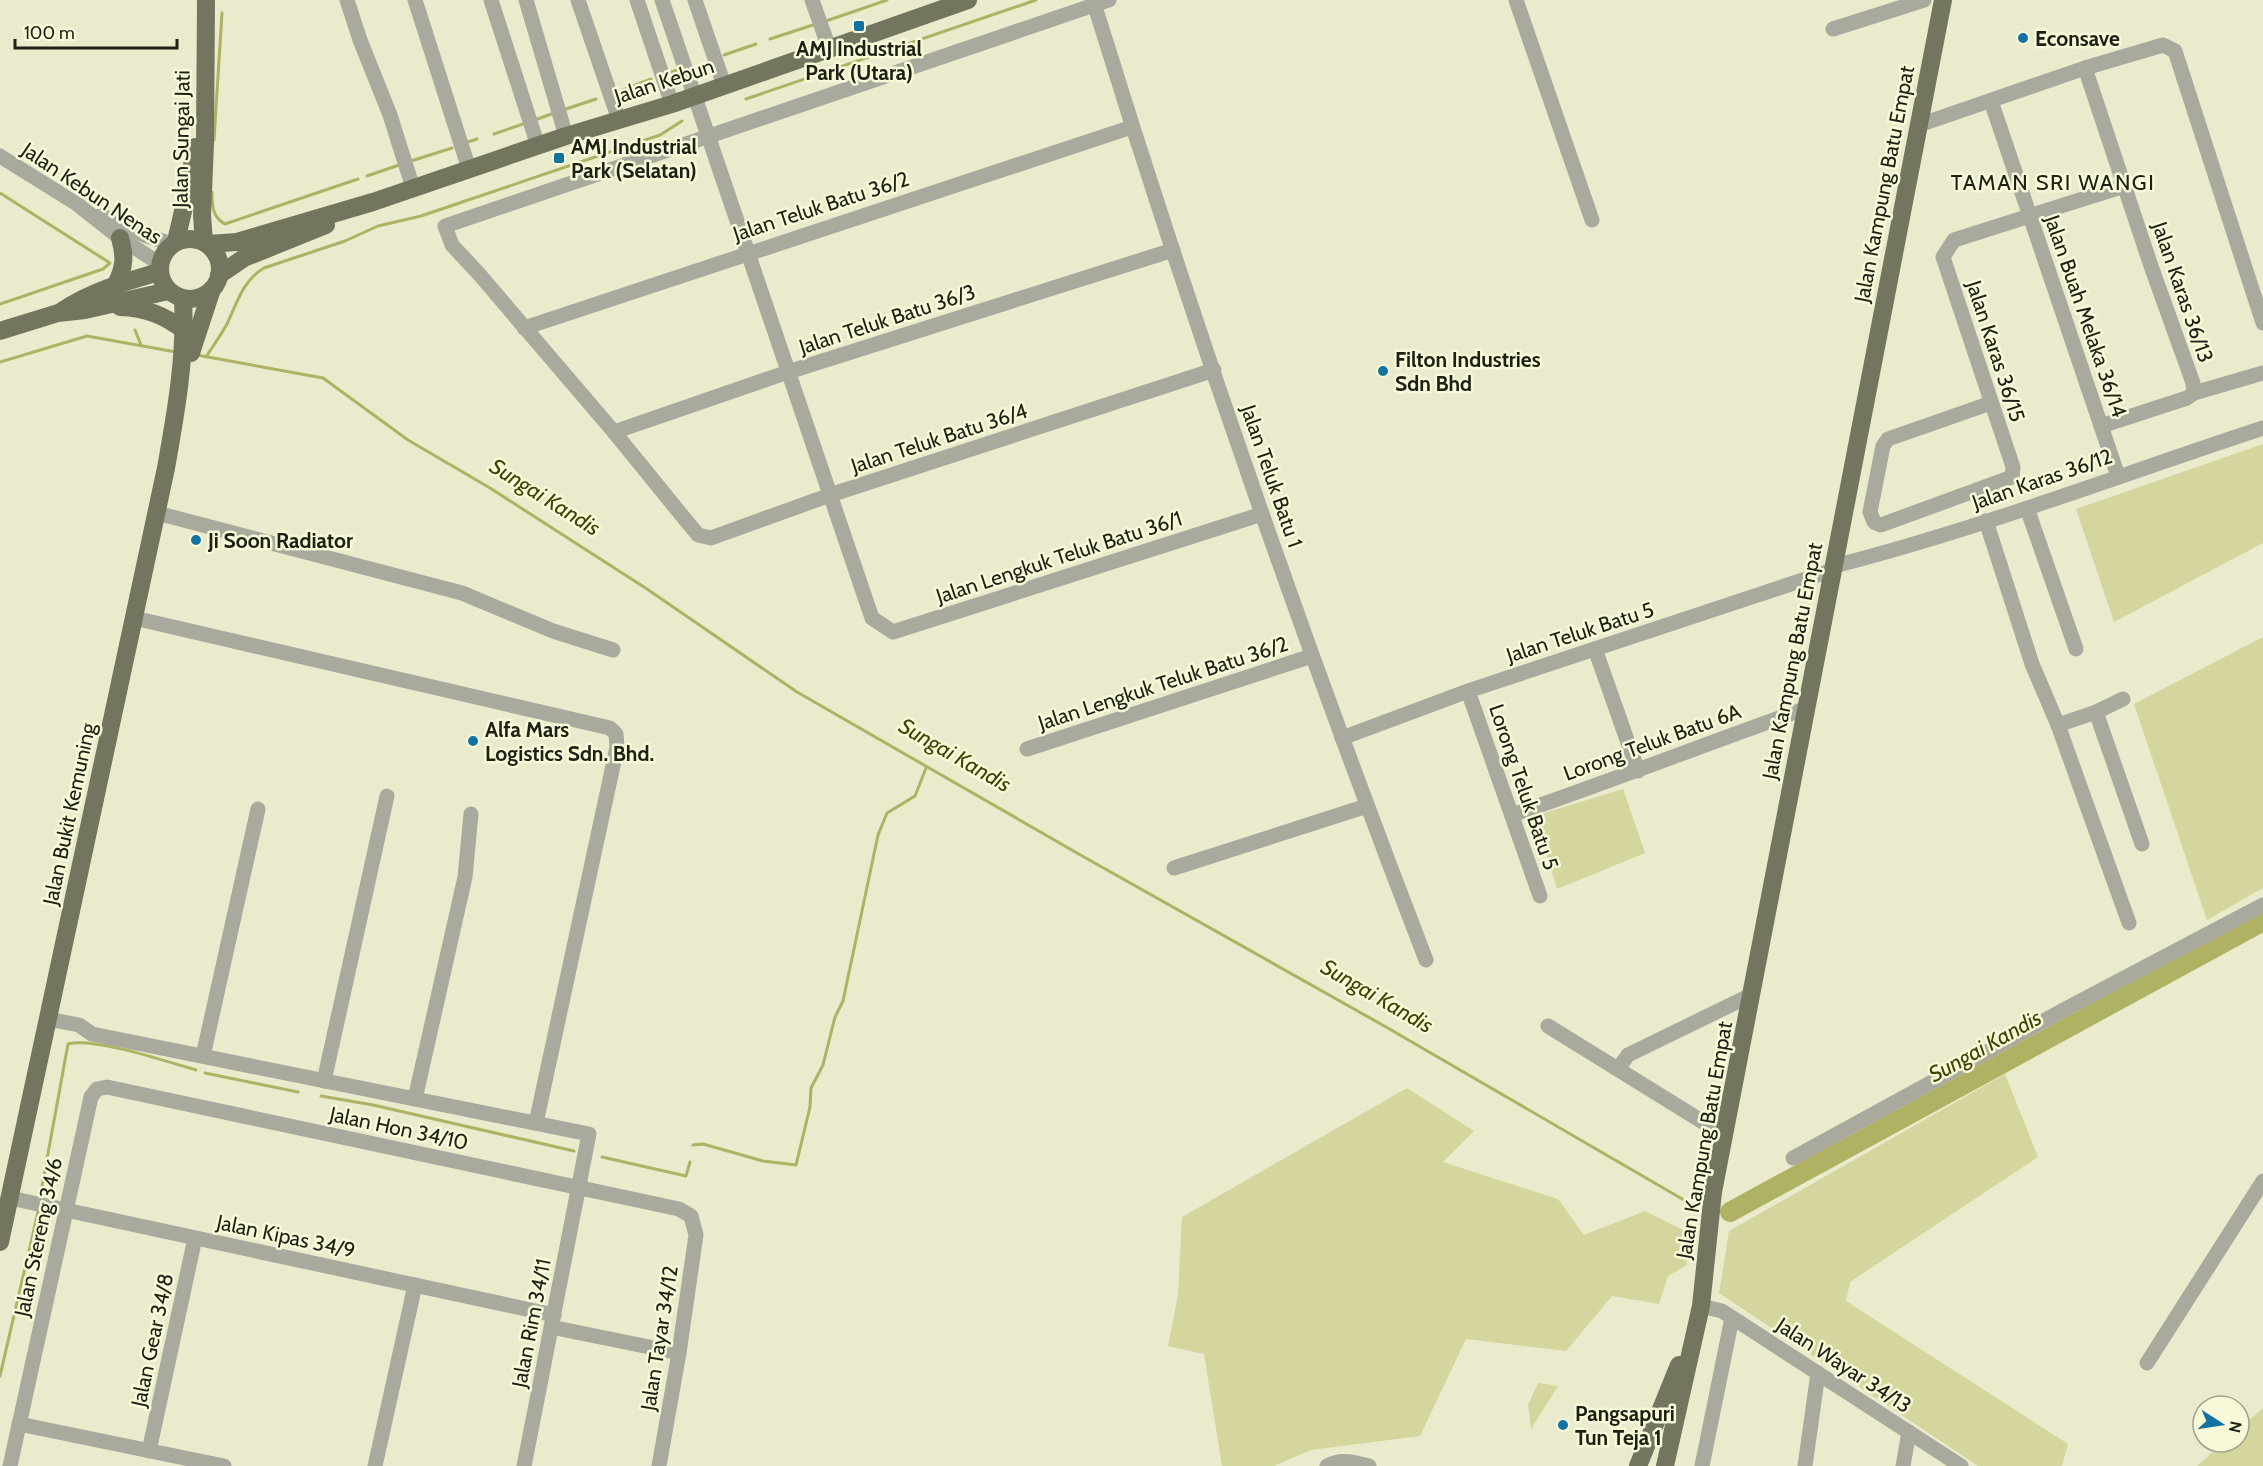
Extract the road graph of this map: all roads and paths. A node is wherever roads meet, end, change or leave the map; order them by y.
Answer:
1 (206, 0) edge
2 (347, 0) edge
3 (415, 0) edge
4 (491, 0) edge
5 (526, 0) edge
6 (578, 0) edge
7 (637, 0) edge
8 (662, 0) edge
9 (695, 0) edge
10 (812, 0) edge
11 (1516, 0) edge
12 (1924, 0) edge
13 (1942, 0) edge
14 (960, 1) edge
15 (1099, 2) edge
16 (1833, 29) dead end
17 (829, 48) junction
18 (2085, 68) junction
19 (724, 85) junction
20 (695, 95) junction
21 (204, 98) junction
22 (1991, 101) junction
23 (672, 104) junction
24 (618, 120) junction
25 (1918, 125) junction
26 (1132, 127) junction
27 (566, 136) junction
28 (709, 137) junction
29 (538, 146) junction
30 (0, 156) edge
31 (469, 169) junction
32 (2124, 186) junction
33 (413, 188) junction
34 (374, 202) junction
35 (77, 204) junction
36 (2030, 216) junction
37 (1592, 220) dead end
38 (120, 238) junction
39 (174, 242) junction
40 (206, 243) junction
41 (1173, 250) junction
42 (748, 252) junction
43 (160, 268) junction
44 (216, 282) junction
45 (116, 284) junction
46 (176, 295) junction
47 (85, 310) junction
48 (58, 313) junction
49 (2263, 323) edge
50 (524, 328) junction
51 (0, 331) edge
52 (185, 331) junction
53 (1214, 370) junction
54 (788, 372) junction
55 (2263, 373) edge
56 (2194, 393) junction
57 (179, 395) junction
58 (1991, 403) junction
59 (2102, 426) junction
60 (2263, 429) edge
61 (614, 432) junction
62 (2118, 476) junction
63 (830, 495) junction
64 (2027, 508) junction
65 (156, 513) junction
66 (1262, 514) junction
67 (1986, 521) junction
68 (1833, 568) junction
69 (134, 618) junction
70 (1594, 649) junction
71 (2076, 649) dead end
72 (613, 650) dead end
73 (1312, 656) junction
74 (1468, 691) junction
75 (2123, 699) dead end
76 (1806, 708) junction
77 (2096, 712) junction
78 (2058, 725) junction
79 (1342, 738) junction
80 (1027, 749) dead end
81 (1638, 771) junction
82 (387, 796) dead end
83 (1367, 806) junction
84 (258, 809) dead end
85 (471, 814) dead end
86 (1512, 815) junction
87 (2142, 844) dead end
88 (1174, 868) dead end
89 (1540, 896) dead end
90 (2263, 905) edge
91 (2129, 923) dead end
92 (1426, 960) dead end
93 (1751, 995) junction
94 (48, 1019) junction
95 (1548, 1026) dead end
96 (203, 1056) junction
97 (1618, 1069) junction
98 (324, 1081) junction
99 (97, 1089) joint
100 (415, 1099) junction
101 (536, 1123) junction
102 (1724, 1136) junction
103 (1793, 1158) dead end
104 (2263, 1181) edge
105 (579, 1187) junction
106 (9, 1198) junction
107 (66, 1210) junction
108 (691, 1216) joint
109 (195, 1238) junction
110 (0, 1242) edge
111 (415, 1285) junction
112 (1701, 1306) junction
113 (1732, 1318) junction
114 (553, 1321) junction
115 (1695, 1332) junction
116 (679, 1353) junction
117 (2147, 1363) dead end
118 (1818, 1373) junction
119 (19, 1424) junction
120 (1909, 1432) junction
121 (149, 1451) junction
122 (10, 1466) edge
123 (224, 1466) edge
124 (375, 1466) edge
125 (524, 1466) edge
126 (658, 1466) edge
127 (1327, 1466) edge
128 (1369, 1466) edge
129 (1638, 1466) edge
130 (1665, 1466) edge
131 (1702, 1466) edge
132 (1805, 1466) edge
133 (1903, 1466) edge
134 (1962, 1466) edge

1 - 21 main road, Jalan Sungai Jati
2 - 33 street
3 - 31 street
4 - 29 street
5 - 27 street
6 - 24 street
7 - 23 street
8 - 20 street
9 - 19 street
10 - 17 street
11 - 37 street
12 - 16 street
13 - 25 main road, Jalan Kampung Batu Empat
14 - 17 main road, Jalan Kebun
15 - 26 street, Jalan Teluk Batu 1
15 - 28 street
17 - 19 main road, Jalan Kebun
18 - 22 street
18 - 32 street, Jalan Karas 36/13
18 - 49 street
19 - 20 main road, Jalan Kebun
20 - 23 main road, Jalan Kebun
20 - 28 street
21 - 39 main road
21 - 40 main road, Jalan Sungai Jati
22 - 25 street
22 - 36 street, Jalan Buah Melaka 36/14
23 - 24 main road, Jalan Kebun
24 - 27 main road, Jalan Kebun
25 - 68 main road, Jalan Kampung Batu Empat
26 - 41 street, Jalan Teluk Batu 1
26 - 42 street, Jalan Teluk Batu 36/2
27 - 29 main road, Jalan Kebun
28 - 42 street
28 - 50 street, Jalan Teluk Batu 36/4
29 - 31 main road, Jalan Kebun
30 - 35 street, Jalan Kebun Nenas
31 - 33 main road, Jalan Kebun
32 - 36 street
32 - 56 street, Jalan Karas 36/13
33 - 34 main road, Jalan Kebun
34 - 40 main road, Jalan Kebun
34 - 44 main road, Jalan Kebun
35 - 38 street, Jalan Kebun Nenas
35 - 39 street
36 - 58 street, Jalan Karas 36/15
36 - 59 street, Jalan Buah Melaka 36/14
38 - 43 street, Jalan Kebun Nenas
38 - 45 main road
39 - 40 main road
39 - 43 main road
40 - 44 main road
41 - 53 street, Jalan Teluk Batu 1
41 - 54 street, Jalan Teluk Batu 36/3
42 - 50 street, Jalan Teluk Batu 36/2
42 - 54 street
43 - 45 main road
43 - 46 main road
44 - 46 main road
44 - 57 main road, Jalan Bukit Kemuning
45 - 48 main road
46 - 47 main road
46 - 52 main road, Jalan Bukit Kemuning
47 - 48 main road
47 - 52 main road
48 - 51 main road
50 - 61 street, Jalan Teluk Batu 36/4
52 - 57 main road, Jalan Bukit Kemuning
53 - 63 street, Jalan Teluk Batu 36/4
53 - 66 street, Jalan Teluk Batu 1
54 - 61 street, Jalan Teluk Batu 36/3
54 - 63 street
55 - 56 street
56 - 59 street
57 - 65 main road, Jalan Bukit Kemuning
58 - 58 street, Jalan Karas 36/15
59 - 62 street, Jalan Buah Melaka 36/14
60 - 62 street, Jalan Karas 36/12
61 - 63 street, Jalan Teluk Batu 36/4
62 - 64 street, Jalan Karas 36/12
63 - 66 street, Jalan Lengkuk Teluk Batu 36/1
64 - 67 street, Jalan Karas 36/12
64 - 71 street
65 - 69 main road, Jalan Bukit Kemuning
65 - 72 street
66 - 73 street, Jalan Teluk Batu 1
67 - 68 street, Jalan Karas 36/12
67 - 78 street
68 - 70 street, Jalan Teluk Batu 5
68 - 76 main road, Jalan Kampung Batu Empat
69 - 94 main road, Jalan Bukit Kemuning
69 - 101 street
70 - 74 street, Jalan Teluk Batu 5
70 - 81 street
73 - 79 street, Jalan Teluk Batu 1
73 - 80 street, Jalan Lengkuk Teluk Batu 36/2
74 - 79 street, Jalan Teluk Batu 5
74 - 86 street, Lorong Teluk Batu 5
75 - 77 street
76 - 81 street, Lorong Teluk Batu 6A
76 - 93 main road, Jalan Kampung Batu Empat
77 - 78 street
77 - 87 street
78 - 91 street
79 - 83 street, Jalan Teluk Batu 1
81 - 86 street, Lorong Teluk Batu 6A
82 - 98 street
83 - 88 street
83 - 92 street, Jalan Teluk Batu 1
84 - 96 street
85 - 100 street
86 - 89 street, Lorong Teluk Batu 5
90 - 103 street
93 - 97 street
93 - 102 main road, Jalan Kampung Batu Empat
94 - 96 street
94 - 106 main road, Jalan Bukit Kemuning
95 - 97 street
96 - 98 street
97 - 102 street
98 - 100 street
99 - 105 street, Jalan Hon 34/10
99 - 107 street, Jalan Stereng 34/6
100 - 101 street
101 - 105 street, Jalan Rim 34/11
102 - 112 main road, Jalan Kampung Batu Empat
104 - 117 street
105 - 108 street, Jalan Hon 34/10
105 - 114 street, Jalan Rim 34/11
106 - 107 street, Jalan Kipas 34/9
106 - 110 main road, Jalan Bukit Kemuning
107 - 109 street, Jalan Kipas 34/9
107 - 119 street, Jalan Stereng 34/6
108 - 116 street, Jalan Tayar 34/12
109 - 111 street, Jalan Kipas 34/9
109 - 121 street, Jalan Gear 34/8
111 - 114 street, Jalan Kipas 34/9
111 - 124 street
112 - 113 street, Jalan Wayar 34/13
112 - 115 main road, Jalan Kampung Batu Empat
113 - 118 street, Jalan Wayar 34/13
113 - 131 street
114 - 116 street, Jalan Kipas 34/9
114 - 125 street, Jalan Rim 34/11
115 - 129 main road, Jalan Kampung Batu Empat
115 - 130 main road, Jalan Kampung Batu Empat
116 - 126 street, Jalan Tayar 34/12
118 - 120 street, Jalan Wayar 34/13
118 - 132 street
119 - 121 street
119 - 122 street, Jalan Stereng 34/6
120 - 133 street
120 - 134 street, Jalan Wayar 34/13
121 - 123 street
127 - 128 street

